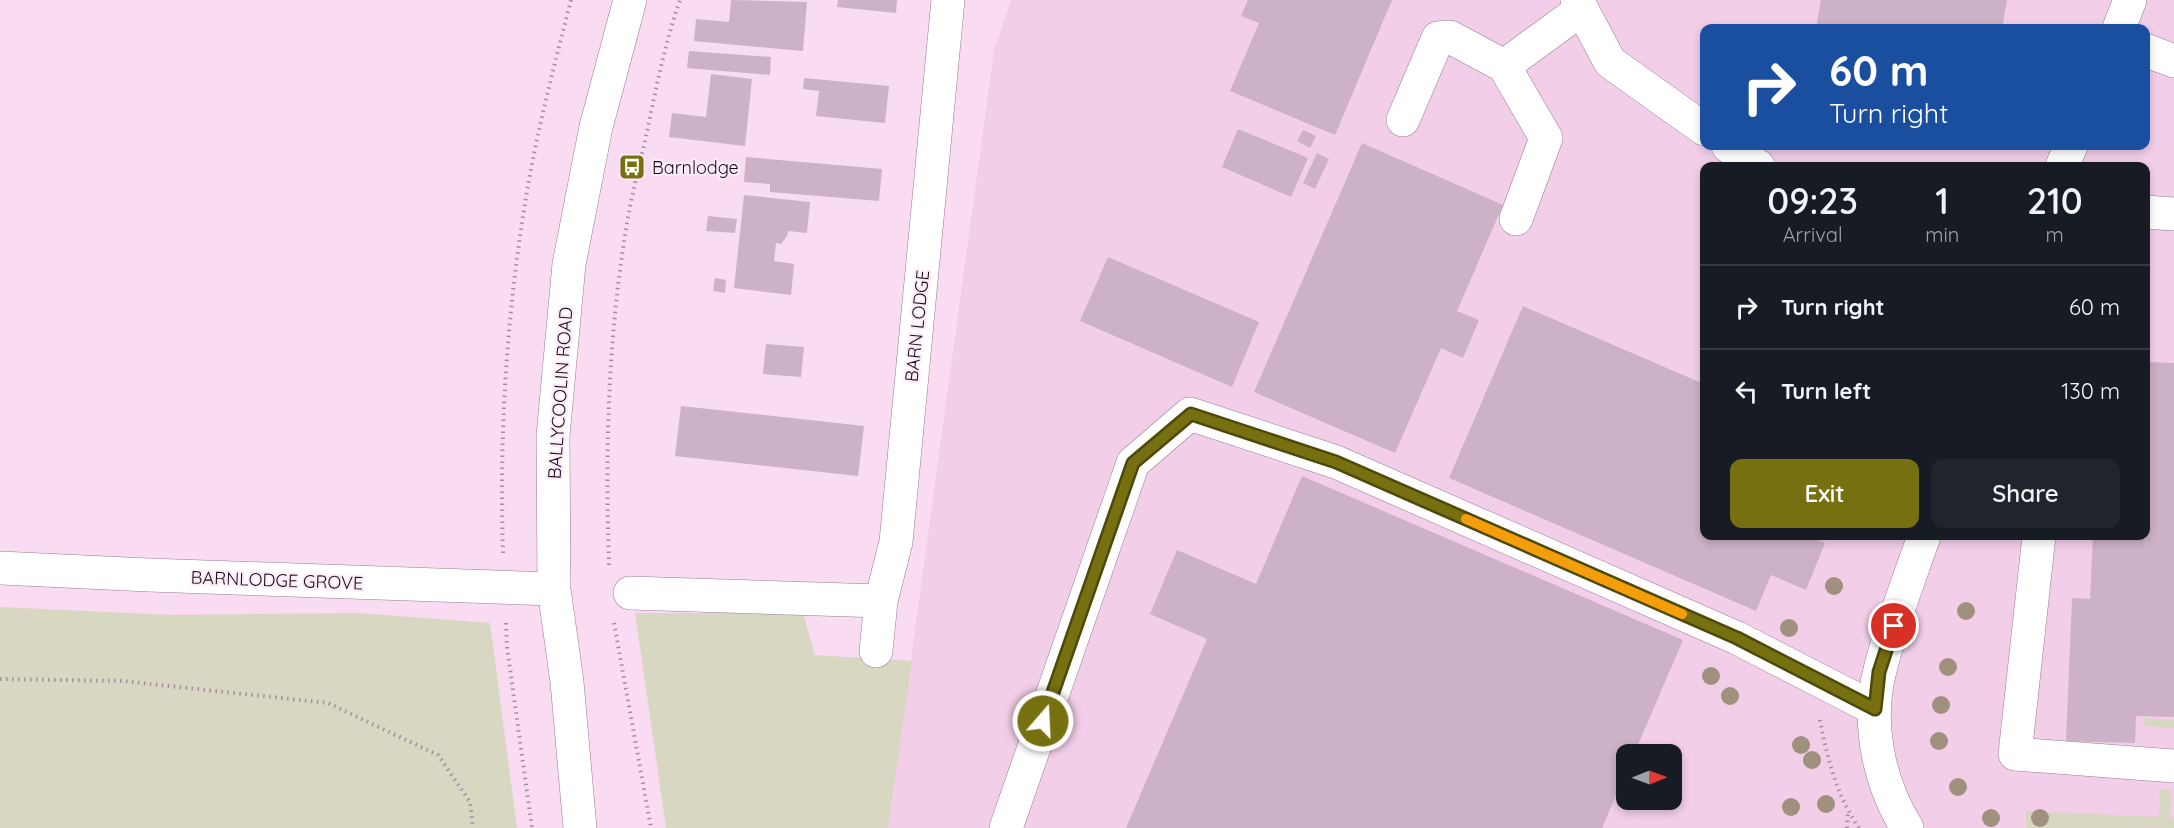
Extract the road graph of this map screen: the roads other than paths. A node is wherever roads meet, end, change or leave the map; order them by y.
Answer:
1 (630, 0) edge
2 (948, 0) edge
3 (2130, 0) edge
4 (1579, 5) edge
5 (2121, 24) edge
6 (2150, 52) edge
7 (2174, 61) edge
8 (1504, 66) junction
9 (1403, 120) dead end
10 (1700, 126) edge
11 (1734, 150) edge
12 (1752, 162) edge
13 (2150, 212) edge
14 (2174, 214) edge
15 (1516, 219) dead end
16 (1923, 540) edge
17 (2038, 540) edge
18 (0, 568) edge
19 (554, 589) junction
20 (617, 592) road end
21 (881, 601) junction
22 (876, 651) dead end
23 (1875, 709) junction
24 (2174, 766) edge
25 (580, 828) edge
26 (1006, 828) edge
27 (1907, 828) edge

1 - 19 street, BALLYCOOLIN ROAD
2 - 21 street, BARN LODGE
3 - 5 street
4 - 8 street
4 - 10 street
6 - 7 street
8 - 9 street
8 - 15 street
11 - 12 street
13 - 14 street
16 - 23 street
17 - 24 street
18 - 19 street, BARNLODGE GROVE
19 - 25 street, BALLYCOOLIN ROAD
20 - 21 street
21 - 22 street, BARN LODGE
23 - 26 street
23 - 27 street

